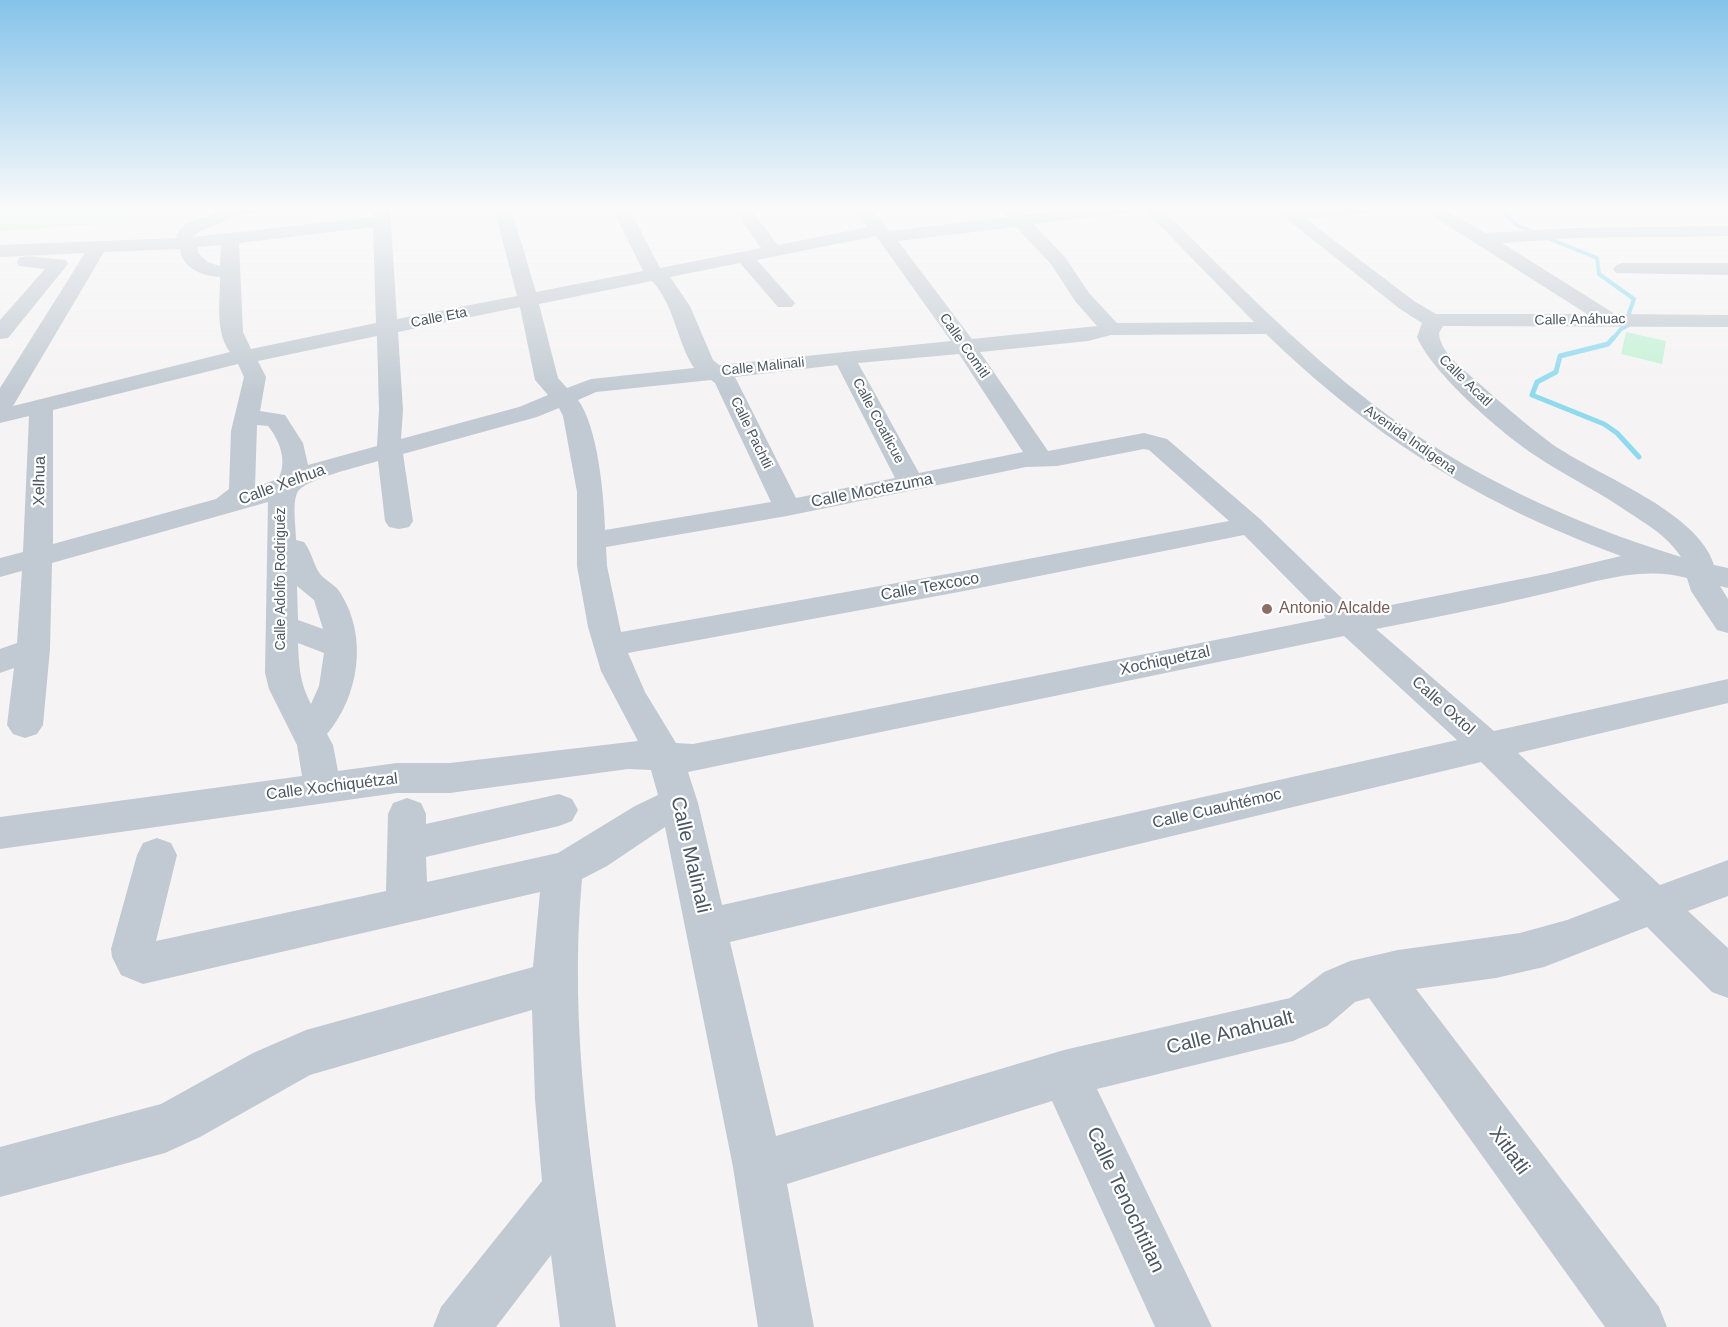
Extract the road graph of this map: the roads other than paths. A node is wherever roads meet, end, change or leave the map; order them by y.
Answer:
1 (54, 270) edge
2 (84, 270) edge
3 (207, 270) edge
4 (384, 270) edge
5 (520, 270) edge
6 (652, 270) edge
7 (682, 270) edge
8 (756, 270) edge
9 (910, 270) edge
10 (1064, 270) edge
11 (1214, 270) edge
12 (1361, 270) edge
13 (1531, 270) edge
14 (229, 271) joint
15 (658, 275) junction
16 (528, 300) junction
17 (785, 303) dead end
18 (1432, 320) junction
19 (1610, 320) junction
20 (1728, 321) edge
21 (387, 328) junction
22 (1273, 328) junction
23 (1111, 329) junction
24 (0, 333) edge
25 (966, 347) junction
26 (282, 350) junction
27 (245, 356) junction
28 (844, 358) junction
29 (715, 372) junction
30 (255, 377) junction
31 (563, 398) junction
32 (41, 406) junction
33 (0, 413) edge
34 (246, 416) junction
35 (390, 436) junction
36 (1154, 442) joint
37 (1041, 459) junction
38 (911, 483) junction
39 (288, 484) junction
40 (226, 504) junction
41 (787, 508) junction
42 (399, 521) dead end
43 (1250, 525) junction
44 (591, 540) junction
45 (282, 545) junction
46 (40, 557) junction
47 (1666, 563) junction
48 (0, 568) edge
49 (1714, 575) edge
50 (1728, 622) edge
51 (1349, 623) junction
52 (282, 626) junction
53 (609, 645) junction
54 (339, 646) junction
55 (34, 649) junction
56 (0, 661) edge
57 (1728, 691) edge
58 (26, 725) dead end
59 (309, 732) junction
60 (1487, 746) junction
61 (665, 756) junction
62 (323, 787) junction
63 (679, 803) junction
64 (559, 810) dead end
65 (0, 832) edge
66 (157, 855) dead end
67 (563, 869) junction
68 (1728, 878) edge
69 (1653, 904) junction
70 (406, 906) junction
71 (707, 928) junction
72 (1379, 975) junction
73 (1728, 977) edge
74 (552, 983) junction
75 (1064, 1074) junction
76 (758, 1167) junction
77 (0, 1172) edge
78 (568, 1190) junction
79 (460, 1327) edge
80 (588, 1327) edge
81 (786, 1327) edge
82 (1184, 1327) edge
83 (1639, 1327) edge

1 - 24 street
2 - 33 street
3 - 14 street
4 - 21 street
5 - 16 street, Calle Malinali
6 - 15 street, Calle Pachtli
7 - 15 street, Calle Eta
8 - 17 street
9 - 25 street, Calle Comitl
10 - 23 street
11 - 22 street, Avenida Indígena
12 - 18 street
13 - 19 street
14 - 27 street
15 - 16 street, Calle Eta
15 - 29 street, Calle Pachtli
16 - 21 street, Calle Eta
16 - 31 street, Calle Malinali
18 - 19 street, Calle Anáhuac
18 - 49 street, Calle Acatl
19 - 20 street, Calle Anáhuac
21 - 26 street, Calle Eta
21 - 35 street
22 - 23 street, Calle Malinali
22 - 47 street, Avenida Indígena
23 - 25 street, Calle Malinali
25 - 28 street, Calle Malinali
25 - 37 street, Calle Comitl
26 - 27 street, Calle Eta
26 - 30 street
27 - 30 street
27 - 32 street, Calle Eta
28 - 29 street, Calle Malinali
28 - 38 street, Calle Coatlicue
29 - 31 street, Calle Malinali
29 - 41 street, Calle Pachtli
30 - 34 street
31 - 35 street, Calle Xelhua
31 - 44 street, Calle Malinali
32 - 33 street, Calle Eta
32 - 46 street, Xelhua
34 - 39 street, Calle Adolfo Rodriguéz
34 - 40 street
35 - 39 street, Calle Xelhua
35 - 42 street
36 - 37 street, Calle Moctezuma
36 - 43 street, Calle Oxtol
37 - 38 street, Calle Moctezuma
38 - 41 street, Calle Moctezuma
39 - 40 street, Calle Xelhua
39 - 45 street, Calle Adolfo Rodriguéz
40 - 46 street, Calle Xelhua
41 - 44 street, Calle Moctezuma
43 - 51 street, Calle Oxtol
43 - 53 street, Calle Texcoco
44 - 53 street, Calle Malinali
45 - 52 street, Calle Adolfo Rodriguéz
45 - 54 street
46 - 48 street, Calle Xelhua
46 - 55 street, Xelhua
47 - 49 street, Avenida Indígena
47 - 51 street, Xochiquetzal
49 - 50 street
51 - 60 street, Calle Oxtol
51 - 61 street, Xochiquetzal
52 - 54 street
52 - 59 street, Calle Adolfo Rodriguéz
53 - 61 street, Calle Malinali
54 - 59 street
55 - 56 street
55 - 58 street, Xelhua
57 - 60 street, Calle Cuauhtémoc
59 - 62 street, Calle Adolfo Rodriguéz
60 - 69 street, Calle Oxtol
60 - 71 street, Calle Cuauhtémoc
61 - 62 street, Calle Xochiquétzal
61 - 63 street, Calle Malinali
62 - 65 street, Calle Xochiquétzal
63 - 67 street
63 - 71 street, Calle Malinali
64 - 70 street
66 - 70 street
67 - 70 street
67 - 74 street
68 - 69 street, Calle Anahualt
69 - 72 street, Calle Anahualt
69 - 73 street, Calle Oxtol
71 - 76 street, Calle Malinali
72 - 75 street, Calle Anahualt
72 - 83 street, Xitlatli
74 - 77 street
74 - 78 street
75 - 76 street, Calle Anahualt
75 - 82 street, Calle Tenochtitlan
76 - 81 street, Calle Malinali
78 - 79 street
78 - 80 street

